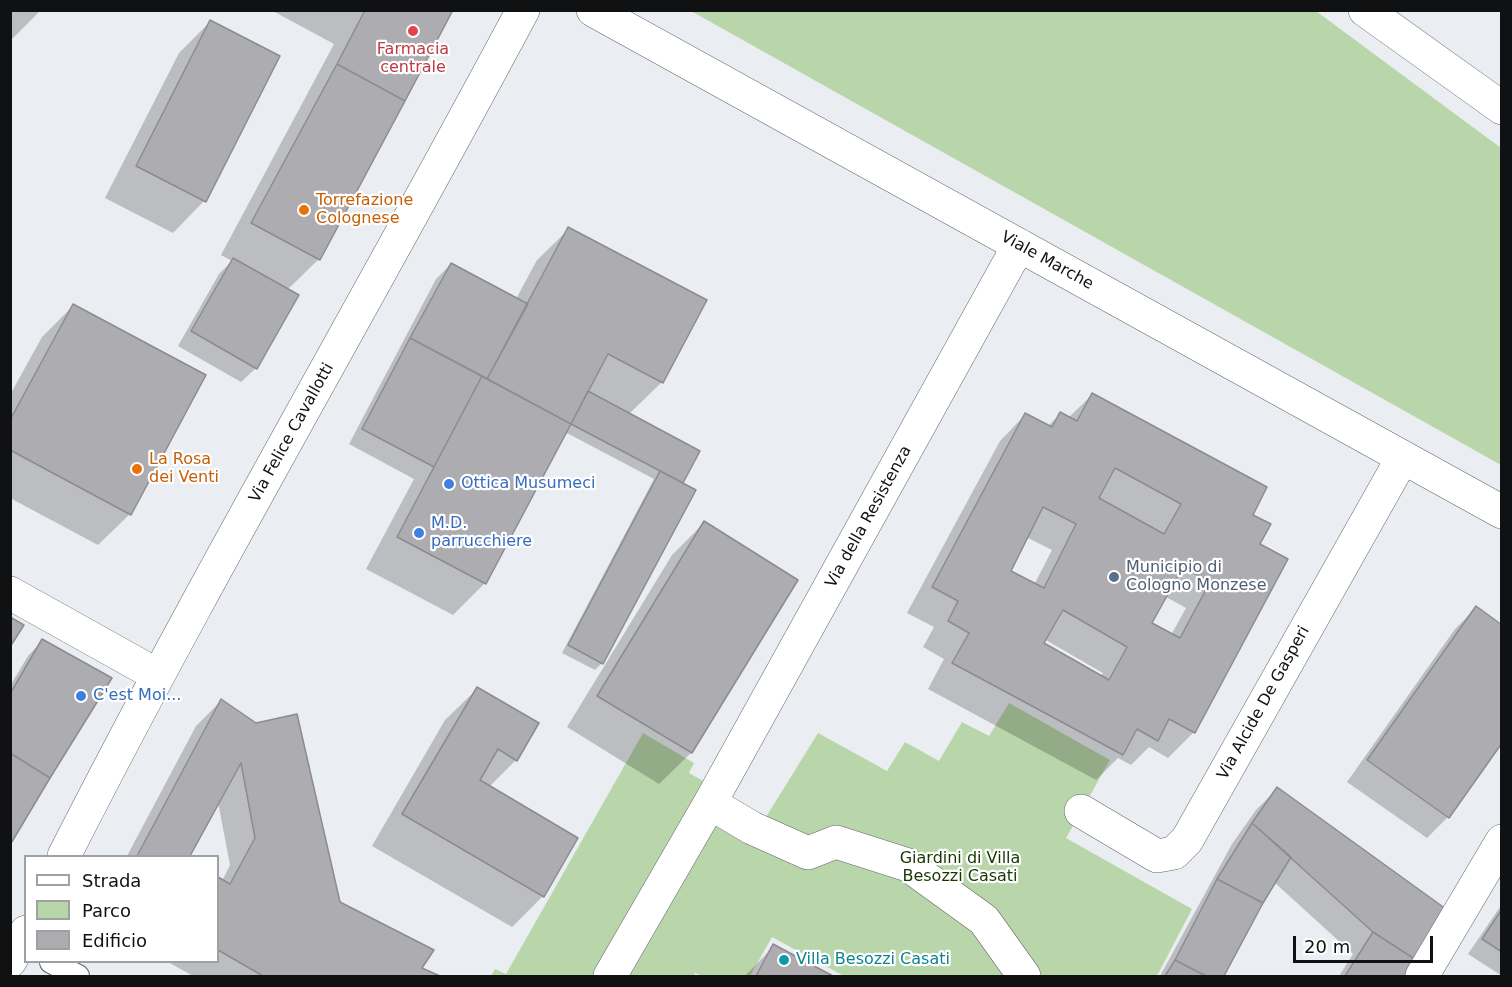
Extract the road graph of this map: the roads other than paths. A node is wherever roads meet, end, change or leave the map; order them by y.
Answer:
1 (523, 10) edge
2 (593, 10) edge
3 (1365, 10) edge
4 (1502, 108) edge
5 (1019, 245) junction
6 (1403, 458) junction
7 (1502, 512) edge
8 (10, 593) edge
9 (157, 675) junction
10 (714, 795) junction
11 (1081, 811) dead end
12 (1502, 841) edge
13 (65, 855) edge
14 (53, 963) edge
15 (78, 976) edge
16 (610, 976) edge
17 (1024, 976) edge
18 (1422, 976) edge

1 - 9 street, Via Felice Cavallotti
2 - 5 street, Viale Marche
3 - 4 street
5 - 6 street, Viale Marche
5 - 10 street, Via della Resistenza
6 - 7 street, Viale Marche
6 - 11 street, Via Alcide De Gasperi
8 - 9 street
9 - 13 street, Via Felice Cavallotti
10 - 16 street, Via della Resistenza
10 - 17 street
12 - 18 street
14 - 15 lane

